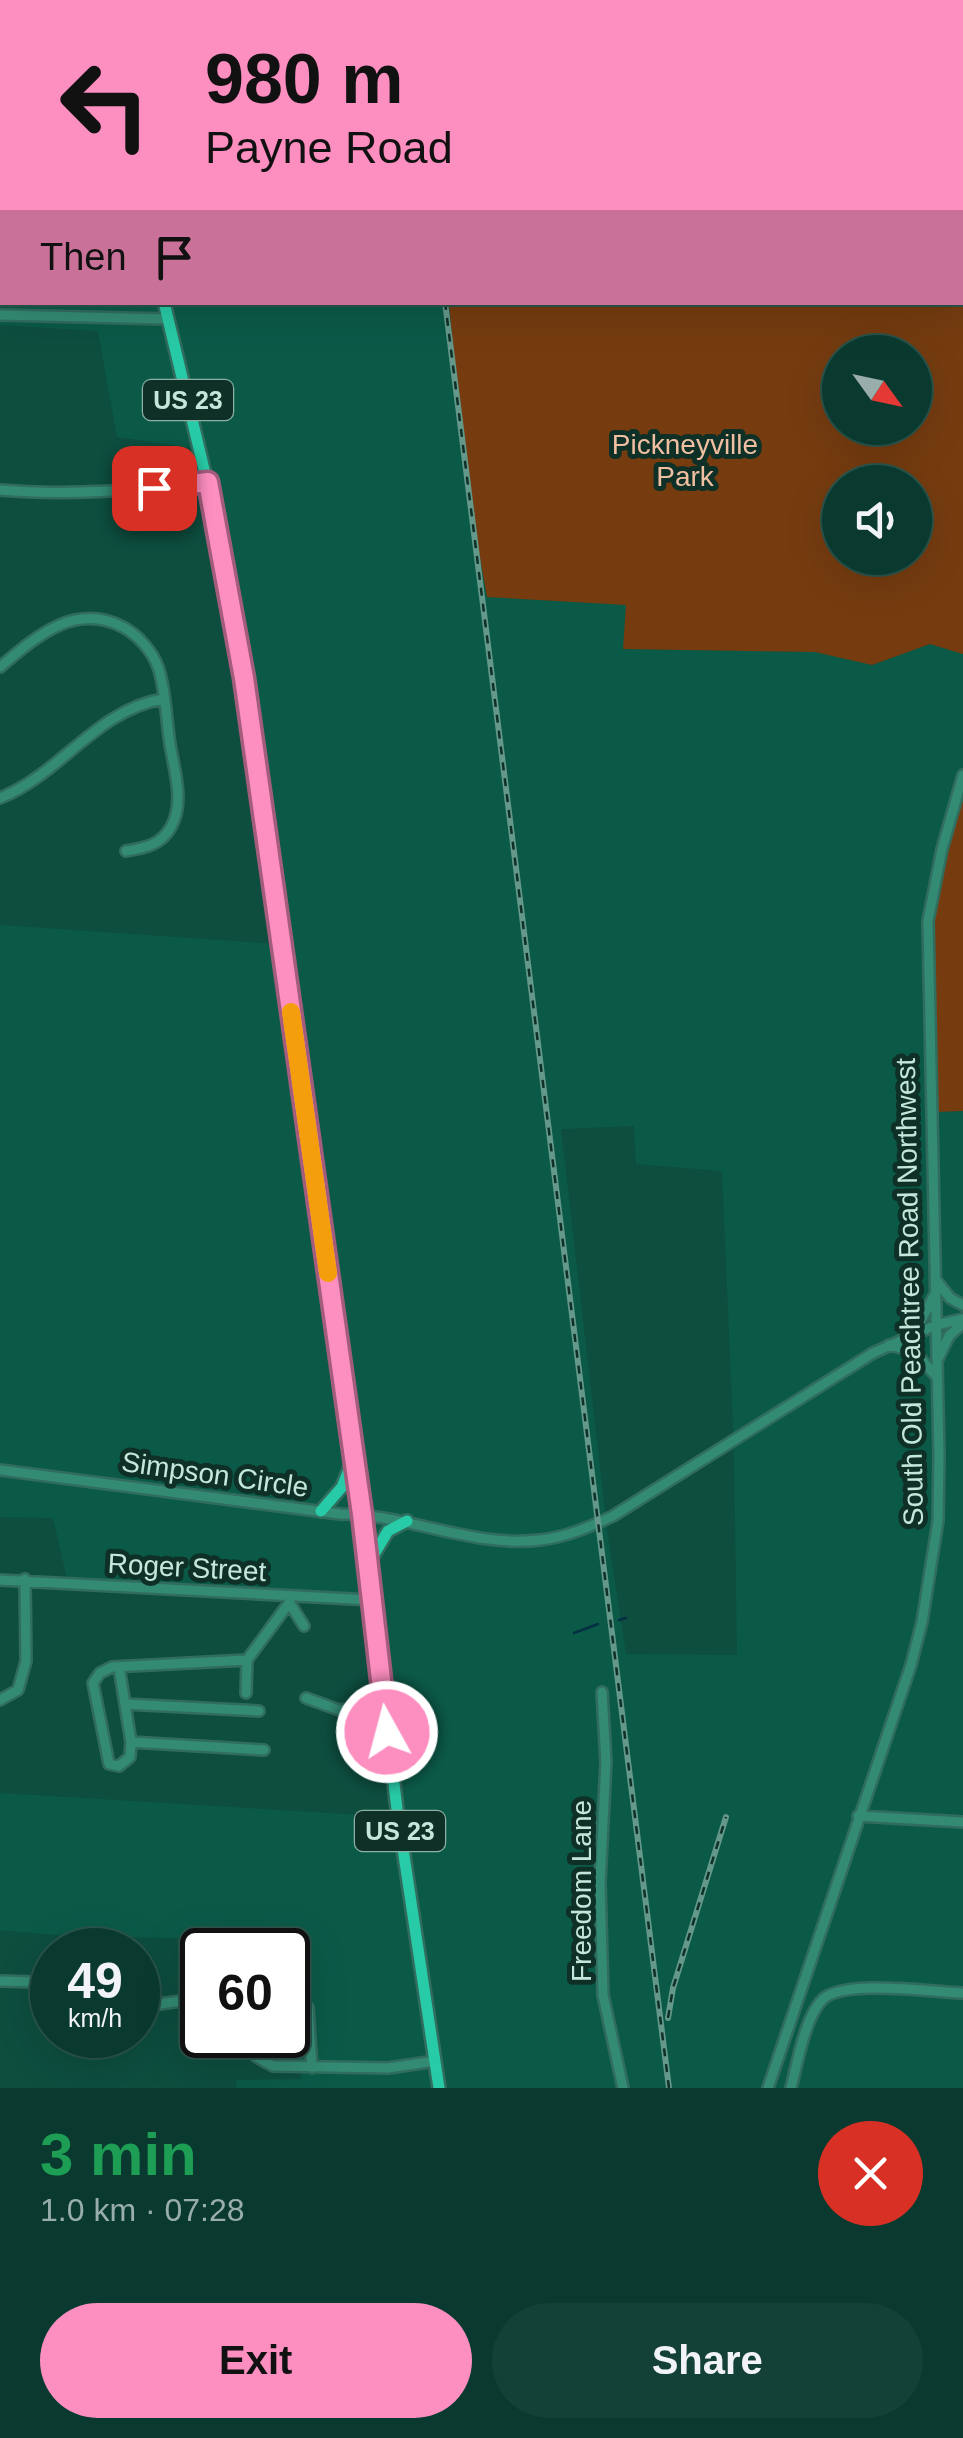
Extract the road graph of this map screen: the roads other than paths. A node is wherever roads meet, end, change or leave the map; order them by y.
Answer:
1 (165, 305) edge
2 (0, 315) edge
3 (168, 319) junction
4 (208, 482) junction
5 (0, 490) edge
6 (0, 666) edge
7 (163, 699) junction
8 (963, 775) edge
9 (0, 798) edge
10 (126, 852) dead end
11 (934, 1279) junction
12 (934, 1294) junction
13 (963, 1305) edge
14 (963, 1321) edge
15 (936, 1325) junction
16 (912, 1334) junction
17 (889, 1345) junction
18 (936, 1363) junction
19 (936, 1376) junction
20 (354, 1458) junction
21 (0, 1470) edge
22 (321, 1511) junction
23 (362, 1514) junction
24 (407, 1521) junction
25 (367, 1566) junction
26 (24, 1579) junction
27 (0, 1580) edge
28 (287, 1599) junction
29 (371, 1600) junction
30 (304, 1626) dead end
31 (246, 1660) junction
32 (119, 1667) junction
33 (602, 1692) dead end
34 (246, 1693) dead end
35 (306, 1698) dead end
36 (0, 1700) edge
37 (125, 1704) junction
38 (384, 1705) junction
39 (258, 1711) dead end
40 (131, 1742) junction
41 (264, 1750) dead end
42 (858, 1816) junction
43 (963, 1822) edge
44 (0, 1981) edge
45 (30, 1982) edge
46 (963, 1993) edge
47 (310, 2038) edge
48 (258, 2058) edge
49 (435, 2060) junction
50 (312, 2068) junction
51 (439, 2088) edge
52 (623, 2088) edge
53 (768, 2088) edge
54 (791, 2088) edge

1 - 3 main road, US 23
2 - 3 street
3 - 4 main road, US 23
4 - 5 street
4 - 20 main road, US 23
6 - 7 street
7 - 9 street
7 - 10 street
8 - 11 street, South Old Peachtree Road Northwest
11 - 12 street, South Old Peachtree Road Northwest
11 - 13 street
12 - 15 street, South Old Peachtree Road Northwest
12 - 16 street
14 - 15 street, Simpson Circle
14 - 18 street
15 - 16 street, Simpson Circle
15 - 18 street, South Old Peachtree Road Northwest
16 - 17 street, Simpson Circle
17 - 19 street
17 - 24 street, Simpson Circle
18 - 19 street, South Old Peachtree Road Northwest
19 - 42 street, South Old Peachtree Road Northwest
20 - 22 main road
20 - 23 main road, US 23
21 - 22 street, Simpson Circle
22 - 23 street, Simpson Circle
23 - 24 street, Simpson Circle
23 - 25 main road, US 23
24 - 25 main road
25 - 29 main road, US 23
26 - 27 street, Roger Street
26 - 28 street, Roger Street
26 - 36 street
28 - 29 street, Roger Street
28 - 30 street
28 - 31 street
29 - 38 main road, US 23
31 - 32 street
31 - 34 street
32 - 37 street
32 - 40 street
33 - 52 street, Freedom Lane
35 - 38 street
37 - 39 street
37 - 40 street
38 - 49 main road, US 23
40 - 41 street
42 - 43 street
42 - 53 street, South Old Peachtree Road Northwest
44 - 45 street
46 - 54 street
47 - 50 street
48 - 50 street
49 - 50 street
49 - 51 main road, US 23

